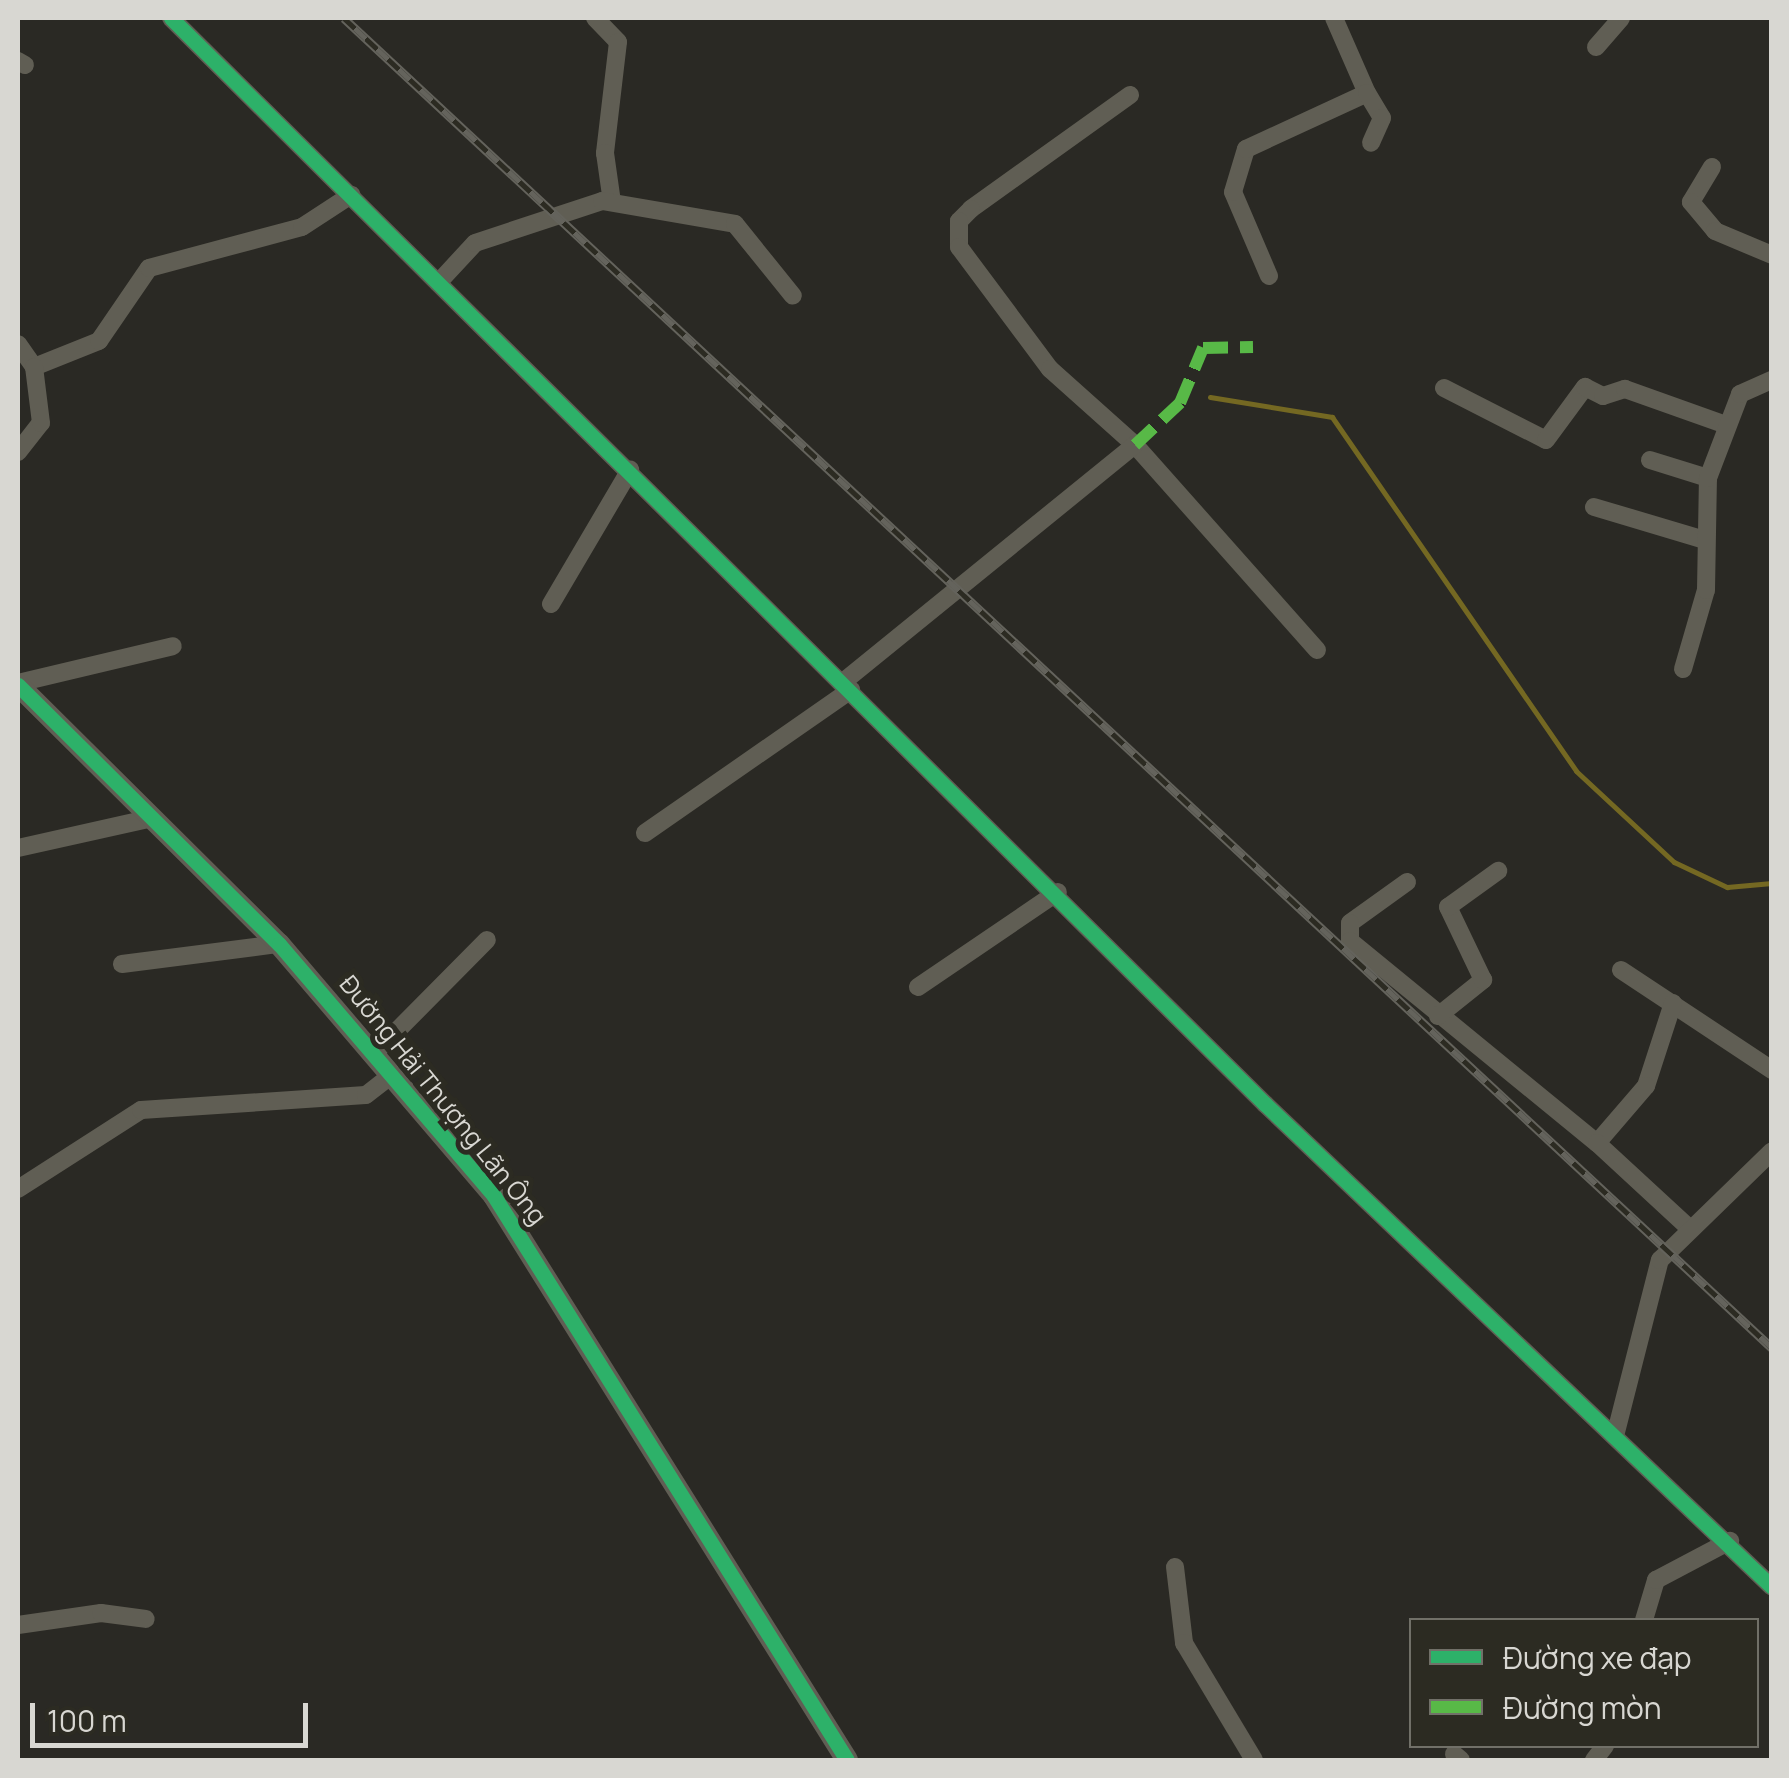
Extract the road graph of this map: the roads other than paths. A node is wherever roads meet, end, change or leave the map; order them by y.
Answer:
1 (171, 18) edge
2 (595, 18) edge
3 (1334, 18) edge
4 (1621, 18) edge
5 (1596, 47) dead end
6 (1367, 93) junction
7 (1130, 95) dead end
8 (1370, 144) dead end
9 (1712, 167) dead end
10 (350, 195) junction
11 (612, 202) junction
12 (1772, 255) edge
13 (1270, 276) dead end
14 (438, 283) junction
15 (793, 296) dead end
16 (18, 344) edge
17 (34, 367) junction
18 (1772, 380) edge
19 (1444, 388) dead end
20 (1726, 425) junction
21 (1134, 445) junction
22 (18, 452) edge
23 (1650, 460) dead end
24 (630, 470) junction
25 (1708, 478) junction
26 (1594, 507) dead end
27 (1705, 540) junction
28 (551, 604) dead end
29 (173, 646) dead end
30 (1317, 650) dead end
31 (1682, 669) dead end
32 (18, 684) edge
33 (847, 686) junction
34 (152, 818) junction
35 (645, 833) dead end
36 (18, 848) edge
37 (1498, 871) dead end
38 (1407, 882) dead end
39 (1058, 892) junction
40 (488, 940) dead end
41 (279, 944) junction
42 (122, 964) dead end
43 (1621, 970) dead end
44 (918, 986) dead end
45 (1673, 1003) junction
46 (1438, 1016) junction
47 (375, 1053) junction
48 (1772, 1070) edge
49 (393, 1074) junction
50 (1597, 1143) junction
51 (1772, 1151) edge
52 (18, 1189) edge
53 (1688, 1227) junction
54 (1615, 1436) junction
55 (1730, 1541) junction
56 (1176, 1567) dead end
57 (1772, 1587) edge
58 (1645, 1618) edge
59 (146, 1619) dead end
60 (18, 1625) edge
61 (848, 1760) edge
62 (1254, 1760) edge

1 - 10 street
2 - 11 street
3 - 6 street
4 - 5 street
6 - 8 street
6 - 13 street
7 - 21 street
9 - 12 street
10 - 14 street
10 - 17 street
11 - 14 street
11 - 15 street
14 - 24 street
16 - 17 street
17 - 22 street
18 - 20 street
19 - 20 street
20 - 25 street
21 - 30 street
21 - 33 street
23 - 25 street
24 - 28 street
24 - 33 street
25 - 27 street
26 - 27 street
27 - 31 street
29 - 32 street
32 - 34 street, Đường Hải Thượng Lãn Ông
33 - 35 street
33 - 39 street
34 - 36 street
34 - 41 street, Đường Hải Thượng Lãn Ông
37 - 46 street
38 - 46 street
39 - 44 street
39 - 54 street
40 - 47 street
41 - 42 street
41 - 47 street, Đường Hải Thượng Lãn Ông
43 - 45 street
45 - 48 street
45 - 50 street
46 - 50 street
47 - 49 street, Đường Hải Thượng Lãn Ông
49 - 52 street
49 - 61 street, Đường Hải Thượng Lãn Ông
50 - 53 street
51 - 53 street
53 - 54 street
54 - 55 street
55 - 57 street
55 - 58 street
56 - 62 street
59 - 60 street

